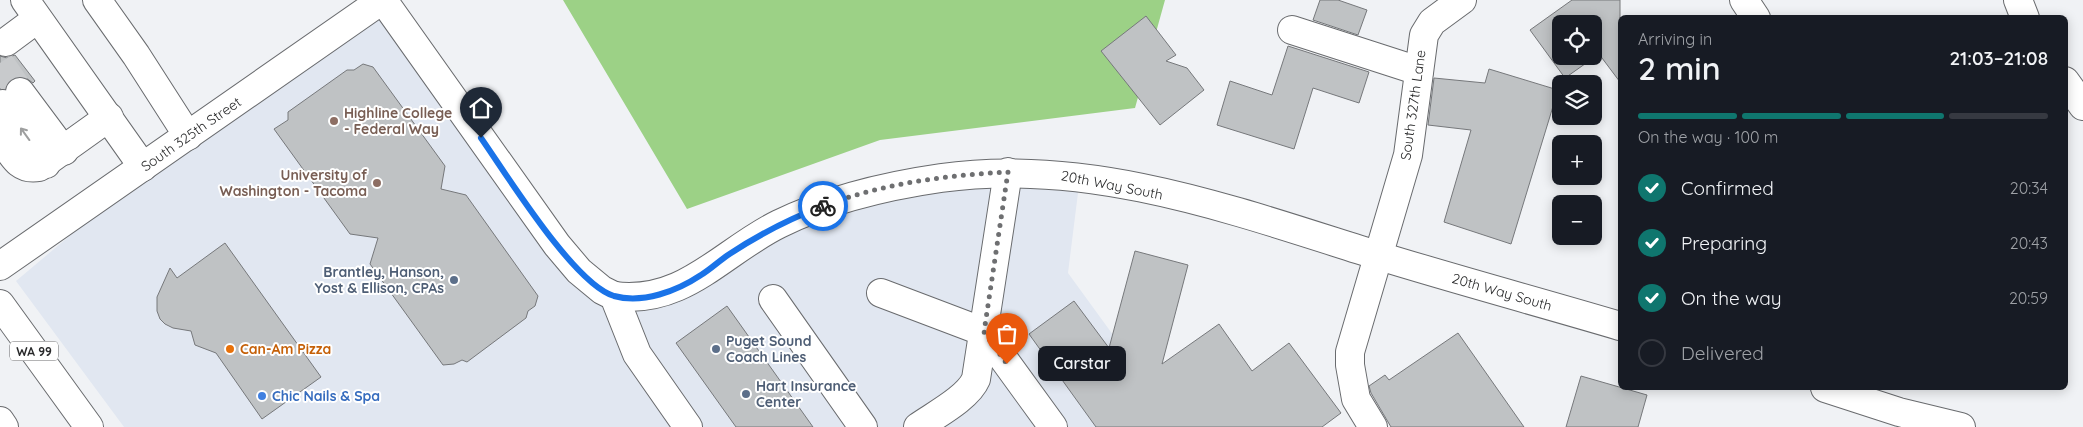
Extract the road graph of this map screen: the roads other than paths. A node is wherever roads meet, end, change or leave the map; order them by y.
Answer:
1 (96, 0) edge
2 (382, 0) edge
3 (1462, 0) edge
4 (1744, 0) edge
5 (2018, 0) edge
6 (31, 9) edge
7 (1754, 15) edge
8 (2024, 15) edge
9 (1292, 30) dead end
10 (6, 42) dead end
11 (1419, 71) junction
12 (2068, 85) edge
13 (12, 98) tunnel mouth
14 (2083, 106) edge
15 (109, 117) junction
16 (188, 136) junction
17 (0, 137) edge
18 (55, 158) junction
19 (144, 168) junction
20 (1008, 172) junction
21 (1378, 255) junction
22 (0, 266) edge
23 (881, 293) dead end
24 (614, 296) junction
25 (772, 299) dead end
26 (0, 304) edge
27 (1618, 325) edge
28 (984, 332) junction
29 (1830, 390) edge
30 (0, 421) edge
31 (4, 427) edge
32 (89, 427) edge
33 (688, 427) edge
34 (863, 427) edge
35 (918, 427) edge
36 (1053, 427) edge
37 (1373, 427) edge
38 (1961, 427) edge

1 - 16 street
2 - 16 street, South 325th Street
2 - 24 street
3 - 11 street, South 327th Lane
4 - 7 street
5 - 8 street
6 - 10 street
6 - 15 street
9 - 11 street
11 - 21 street, South 327th Lane
12 - 14 street
18 -> 13 street
15 - 18 street
15 - 19 street
16 - 19 street, South 325th Street
17 - 18 street
19 - 22 street, South 325th Street
20 - 21 street, 20th Way South
20 - 24 street, 20th Way South
20 - 28 street
21 - 27 street, 20th Way South
21 - 37 street, South 327th Lane
23 - 28 street
24 - 33 street
25 - 34 street
26 - 32 street, WA 99
28 - 35 street
28 - 36 street
29 - 38 street
30 - 31 street

